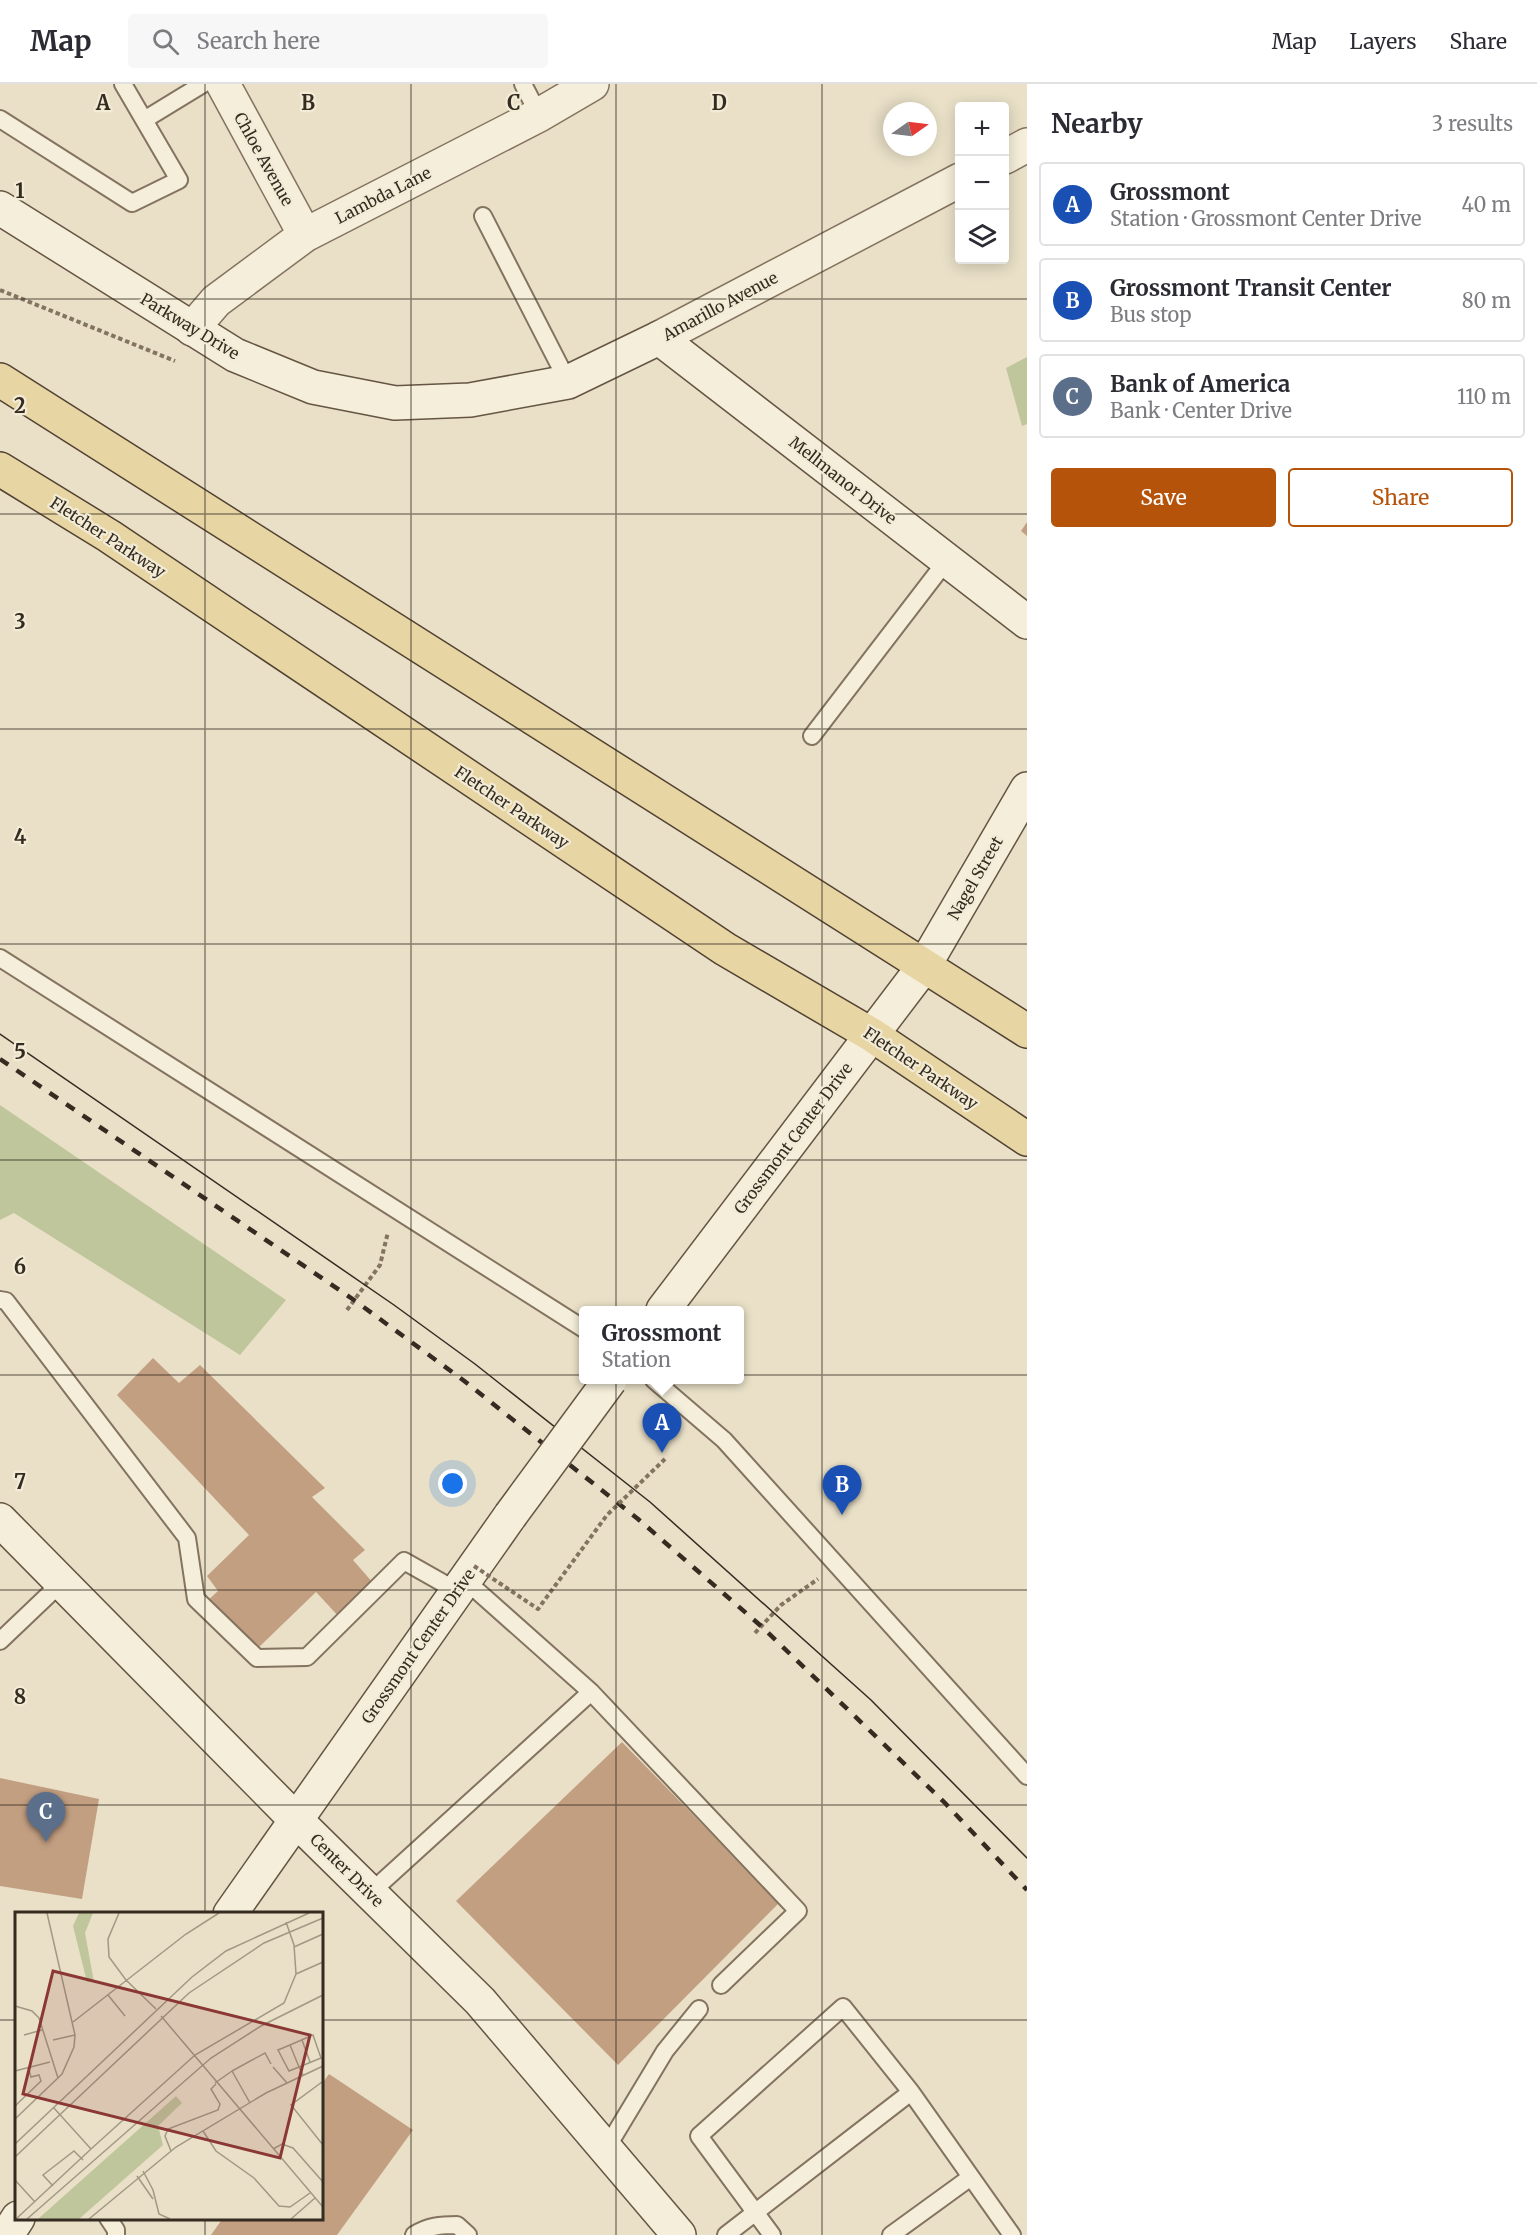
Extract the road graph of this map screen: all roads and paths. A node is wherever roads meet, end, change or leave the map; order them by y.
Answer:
1 (123, 84) edge
2 (203, 84) edge
3 (223, 84) edge
4 (523, 84) edge
5 (592, 84) edge
6 (539, 115) junction
7 (0, 119) edge
8 (144, 120) junction
9 (1027, 145) edge
10 (1007, 156) edge
11 (955, 183) edge
12 (0, 208) edge
13 (483, 216) dead end
14 (305, 235) junction
15 (0, 290) edge
16 (192, 329) junction
17 (660, 338) junction
18 (179, 362) dead end
19 (0, 380) edge
20 (568, 382) junction
21 (470, 400) joint
22 (0, 469) edge
23 (947, 560) junction
24 (1027, 622) edge
25 (812, 736) dead end
26 (1027, 789) edge
27 (0, 958) edge
28 (924, 966) junction
29 (1027, 1031) edge
30 (872, 1035) junction
31 (1027, 1139) edge
32 (394, 1209) junction
33 (0, 1300) edge
34 (667, 1306) edge
35 (347, 1310) dead end
36 (579, 1326) edge
37 (607, 1384) edge
38 (659, 1384) edge
39 (665, 1459) dead end
40 (0, 1520) edge
41 (837, 1566) junction
42 (465, 1579) junction
43 (62, 1582) junction
44 (755, 1633) dead end
45 (0, 1641) edge
46 (591, 1692) junction
47 (1027, 1776) edge
48 (295, 1819) junction
49 (370, 1893) junction
50 (231, 1912) edge
51 (721, 1985) dead end
52 (699, 2009) dead end
53 (911, 2092) junction
54 (606, 2148) junction
55 (972, 2177) junction
56 (755, 2212) junction
57 (17, 2220) edge
58 (109, 2220) edge
59 (6, 2235) edge
60 (116, 2235) edge
61 (414, 2235) edge
62 (468, 2235) edge
63 (679, 2235) edge
64 (726, 2235) edge
65 (771, 2235) edge
66 (891, 2235) edge
67 (1012, 2235) edge

1 - 8 lane
2 - 8 lane
3 - 14 street, Chloe Avenue
4 - 6 lane
5 - 6 street, Lambda Lane
6 - 14 street, Lambda Lane
7 - 8 lane
9 - 10 street
11 - 17 street, Amarillo Avenue
12 - 16 street, Parkway Drive
13 - 20 lane
14 - 16 street, Lambda Lane
15 - 18 path
16 - 21 street, Parkway Drive
17 - 20 street, Amarillo Avenue
17 - 23 street, Mellmanor Drive
19 - 28 main road
20 - 21 street, Amarillo Avenue
22 - 30 main road, Fletcher Parkway
23 - 24 street, Mellmanor Drive
23 - 25 lane
26 - 28 street, Nagel Street
27 - 32 lane
28 - 29 main road
28 - 30 street, Grossmont Center Drive
30 - 31 main road, Fletcher Parkway
30 - 34 street, Grossmont Center Drive
32 - 35 path
32 - 36 lane
33 - 42 lane
37 - 42 street, Grossmont Center Drive, bridge
38 - 41 lane
39 - 42 path, bridge
40 - 43 street, Center Drive
41 - 44 path
41 - 47 lane
42 - 46 lane
42 - 48 street, Grossmont Center Drive
43 - 45 lane
43 - 48 street, Center Drive
46 - 49 lane
46 - 51 lane
48 - 49 street, Center Drive
48 - 50 street, Grossmont Center Drive
49 - 54 street, Center Drive
52 - 54 lane
53 - 55 lane
53 - 56 lane
53 - 56 lane
54 - 63 street, Center Drive
55 - 66 lane
55 - 67 lane
56 - 64 lane
56 - 65 lane
57 - 59 street
58 - 60 lane
61 - 62 lane

